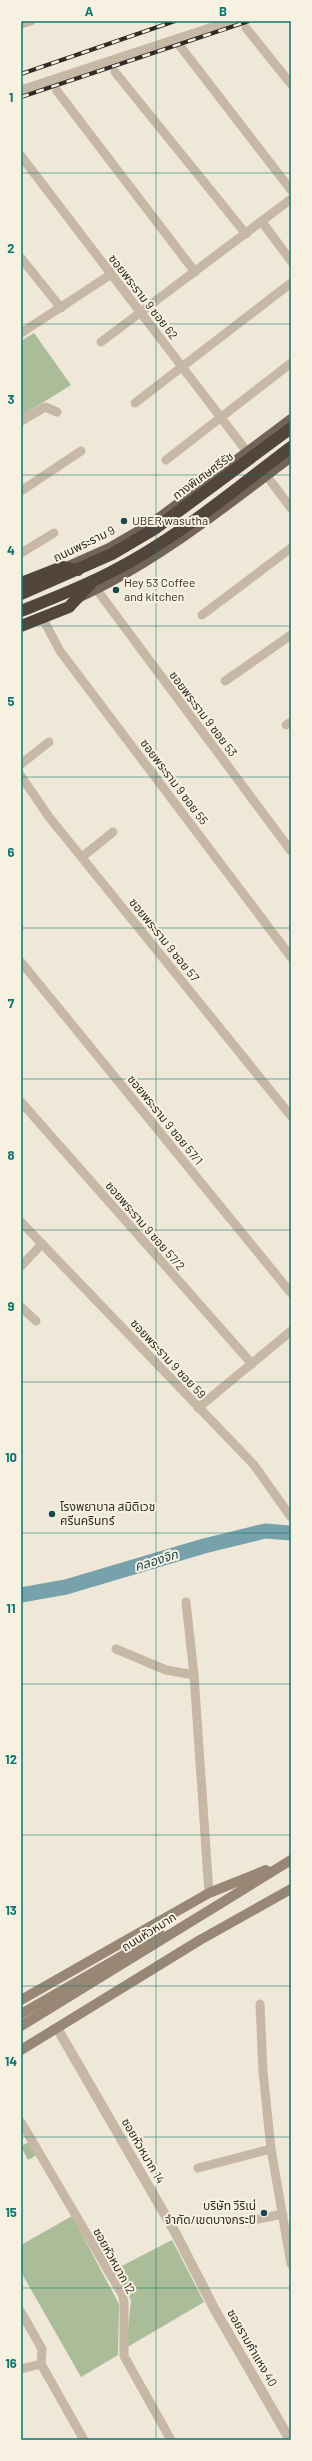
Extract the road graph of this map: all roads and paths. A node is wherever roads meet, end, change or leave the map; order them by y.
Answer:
1 (31, 21) edge
2 (230, 21) edge
3 (21, 24) edge
4 (246, 28) dead end
5 (180, 46) dead end
6 (115, 72) dead end
7 (291, 84) edge
8 (21, 90) edge
9 (57, 91) dead end
10 (21, 156) edge
11 (291, 190) edge
12 (291, 199) edge
13 (262, 222) junction
14 (246, 234) junction
15 (21, 258) edge
16 (291, 261) edge
17 (195, 272) junction
18 (110, 275) junction
19 (291, 283) edge
20 (61, 308) junction
21 (142, 312) junction
22 (21, 333) edge
23 (101, 342) dead end
24 (291, 363) edge
25 (182, 367) junction
26 (135, 403) dead end
27 (57, 412) dead end
28 (222, 418) junction
29 (291, 419) edge
30 (21, 421) edge
31 (291, 428) edge
32 (291, 447) edge
33 (81, 451) dead end
34 (248, 453) junction
35 (291, 457) edge
36 (166, 460) dead end
37 (266, 475) junction
38 (21, 491) edge
39 (291, 508) edge
40 (54, 533) dead end
41 (291, 548) edge
42 (21, 553) edge
43 (78, 570) junction
44 (21, 584) edge
45 (95, 585) junction
46 (21, 594) edge
47 (71, 601) junction
48 (21, 611) edge
49 (202, 615) dead end
50 (43, 619) junction
51 (21, 620) edge
52 (21, 626) edge
53 (21, 631) edge
54 (291, 635) edge
55 (225, 681) dead end
56 (49, 742) dead end
57 (21, 764) edge
58 (21, 776) edge
59 (113, 832) dead end
60 (291, 851) edge
61 (82, 857) junction
62 (291, 957) edge
63 (21, 962) edge
64 (21, 1102) edge
65 (291, 1116) edge
66 (21, 1222) edge
67 (42, 1244) junction
68 (21, 1266) edge
69 (291, 1293) edge
70 (21, 1307) edge
71 (36, 1321) dead end
72 (291, 1331) edge
73 (252, 1364) junction
74 (198, 1408) junction
75 (291, 1517) edge
76 (186, 1602) dead end
77 (116, 1649) dead end
78 (194, 1675) junction
79 (291, 1860) edge
80 (278, 1866) junction
81 (291, 1889) edge
82 (209, 1893) junction
83 (195, 1920) junction
84 (21, 2000) edge
85 (260, 2004) dead end
86 (21, 2014) edge
87 (21, 2026) edge
88 (57, 2028) junction
89 (21, 2050) edge
90 (21, 2122) edge
91 (270, 2148) junction
92 (198, 2168) dead end
93 (283, 2214) junction
94 (249, 2221) dead end
95 (290, 2250) edge
96 (291, 2264) edge
97 (215, 2310) joint
98 (21, 2312) edge
99 (41, 2364) junction
100 (21, 2369) edge
101 (84, 2440) edge
102 (171, 2440) edge
103 (290, 2440) edge

1 - 3 street
2 - 8 street
4 - 7 street
5 - 11 street
6 - 14 street
9 - 17 street
10 - 18 street, ซอยพระราม 9 ซอย 62
12 - 13 street
13 - 14 street
13 - 16 street
14 - 17 street
15 - 20 street
17 - 21 street
18 - 20 street
18 - 21 street, ซอยพระราม 9 ซอย 62
19 - 25 street
20 - 22 street
21 - 23 street
21 - 25 street, ซอยพระราม 9 ซอย 62
24 - 28 street
25 - 26 street
25 - 28 street, ซอยพระราม 9 ซอย 62
27 - 30 street
28 - 34 street, ซอยพระราม 9 ซอย 62
28 - 36 street
29 - 34 main road, ถนนพระราม 9
31 - 43 highway, ทางพิเศษศรีรัช
32 - 45 highway
33 - 38 street
34 - 44 main road, ถนนพระราม 9
35 - 37 main road
37 - 39 street
37 - 45 main road
40 - 42 street
41 - 49 street
43 - 44 highway, bridge
43 - 46 highway, ทางพิเศษศรีรัช
45 - 47 main road
45 - 48 highway
45 - 52 highway, bridge
45 - 60 street, ซอยพระราม 9 ซอย 53
47 - 50 main road
47 - 51 main road
50 - 53 main road
50 - 62 street, ซอยพระราม 9 ซอย 55
54 - 55 street
56 - 57 street
58 - 61 street, ซอยพระราม 9 ซอย 57
59 - 61 street
61 - 65 street, ซอยพระราม 9 ซอย 57
63 - 69 street, ซอยพระราม 9 ซอย 57/1
64 - 73 street, ซอยพระราม 9 ซอย 57/2
66 - 67 street, ซอยพระราม 9 ซอย 59
67 - 68 street
67 - 74 street, ซอยพระราม 9 ซอย 59
70 - 71 street
72 - 73 street
73 - 74 street
74 - 75 street, ซอยพระราม 9 ซอย 59
76 - 78 street
77 - 78 street
78 - 82 street
79 - 80 main road, ถนนหัวหมาก
80 - 82 main road
80 - 83 main road, ถนนหัวหมาก
81 - 88 main road
82 - 84 main road
83 - 86 main road
83 - 87 main road, ถนนหัวหมาก
85 - 91 street
88 - 89 main road
88 - 97 street, ซอยหัวหมาก 14
90 - 102 street, ซอยหัวหมาก 12
91 - 92 street
91 - 93 street
93 - 94 street
93 - 95 street
95 - 96 street
97 - 103 street, ซอยรามคำแหง 40
98 - 99 street
99 - 100 street
99 - 101 street

